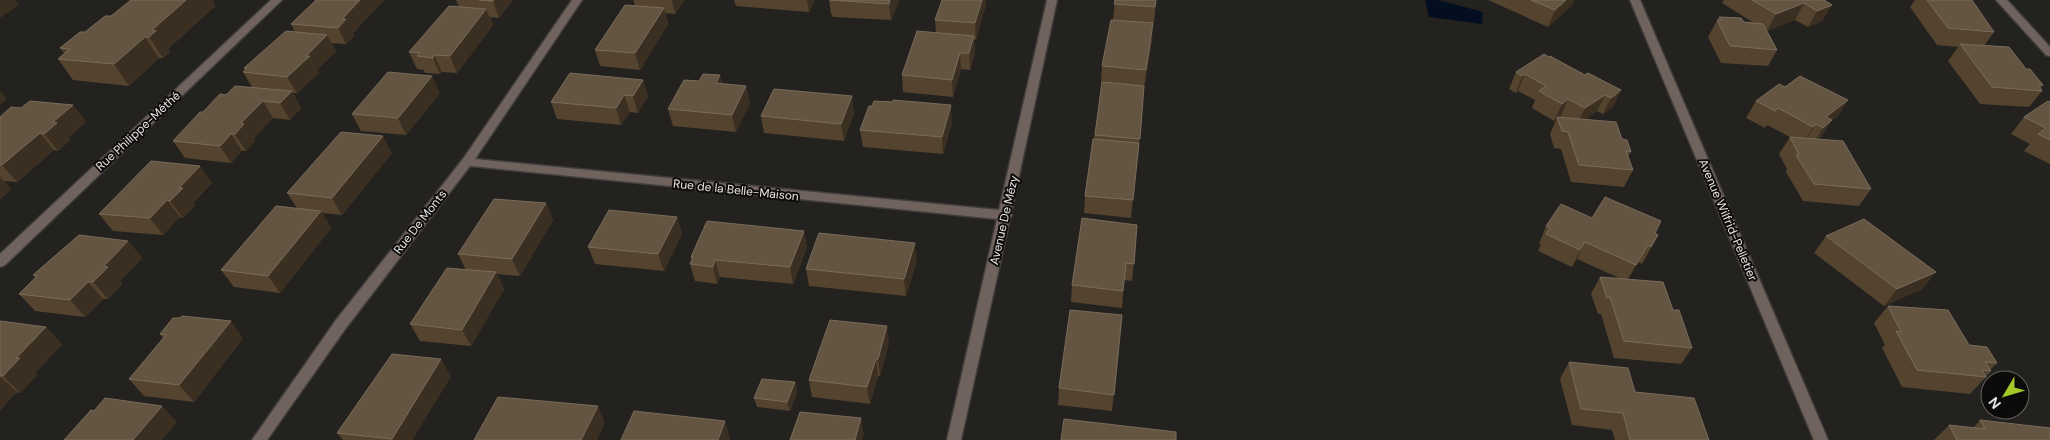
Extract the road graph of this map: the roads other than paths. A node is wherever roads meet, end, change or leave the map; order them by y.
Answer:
1 (276, 0) edge
2 (577, 0) edge
3 (1052, 0) edge
4 (1635, 0) edge
5 (2002, 0) edge
6 (2050, 53) edge
7 (466, 162) junction
8 (1006, 215) junction
9 (0, 262) edge
10 (258, 440) edge
11 (954, 440) edge
12 (1821, 440) edge

1 - 9 street, Rue Philippe-Méthé
2 - 7 street, Rue De Monts
3 - 8 street, Avenue De Mézy
4 - 12 street, Avenue Wilfrid-Pelletier
5 - 6 street
7 - 8 street, Rue de la Belle-Maison
7 - 10 street, Rue De Monts
8 - 11 street, Avenue De Mézy

